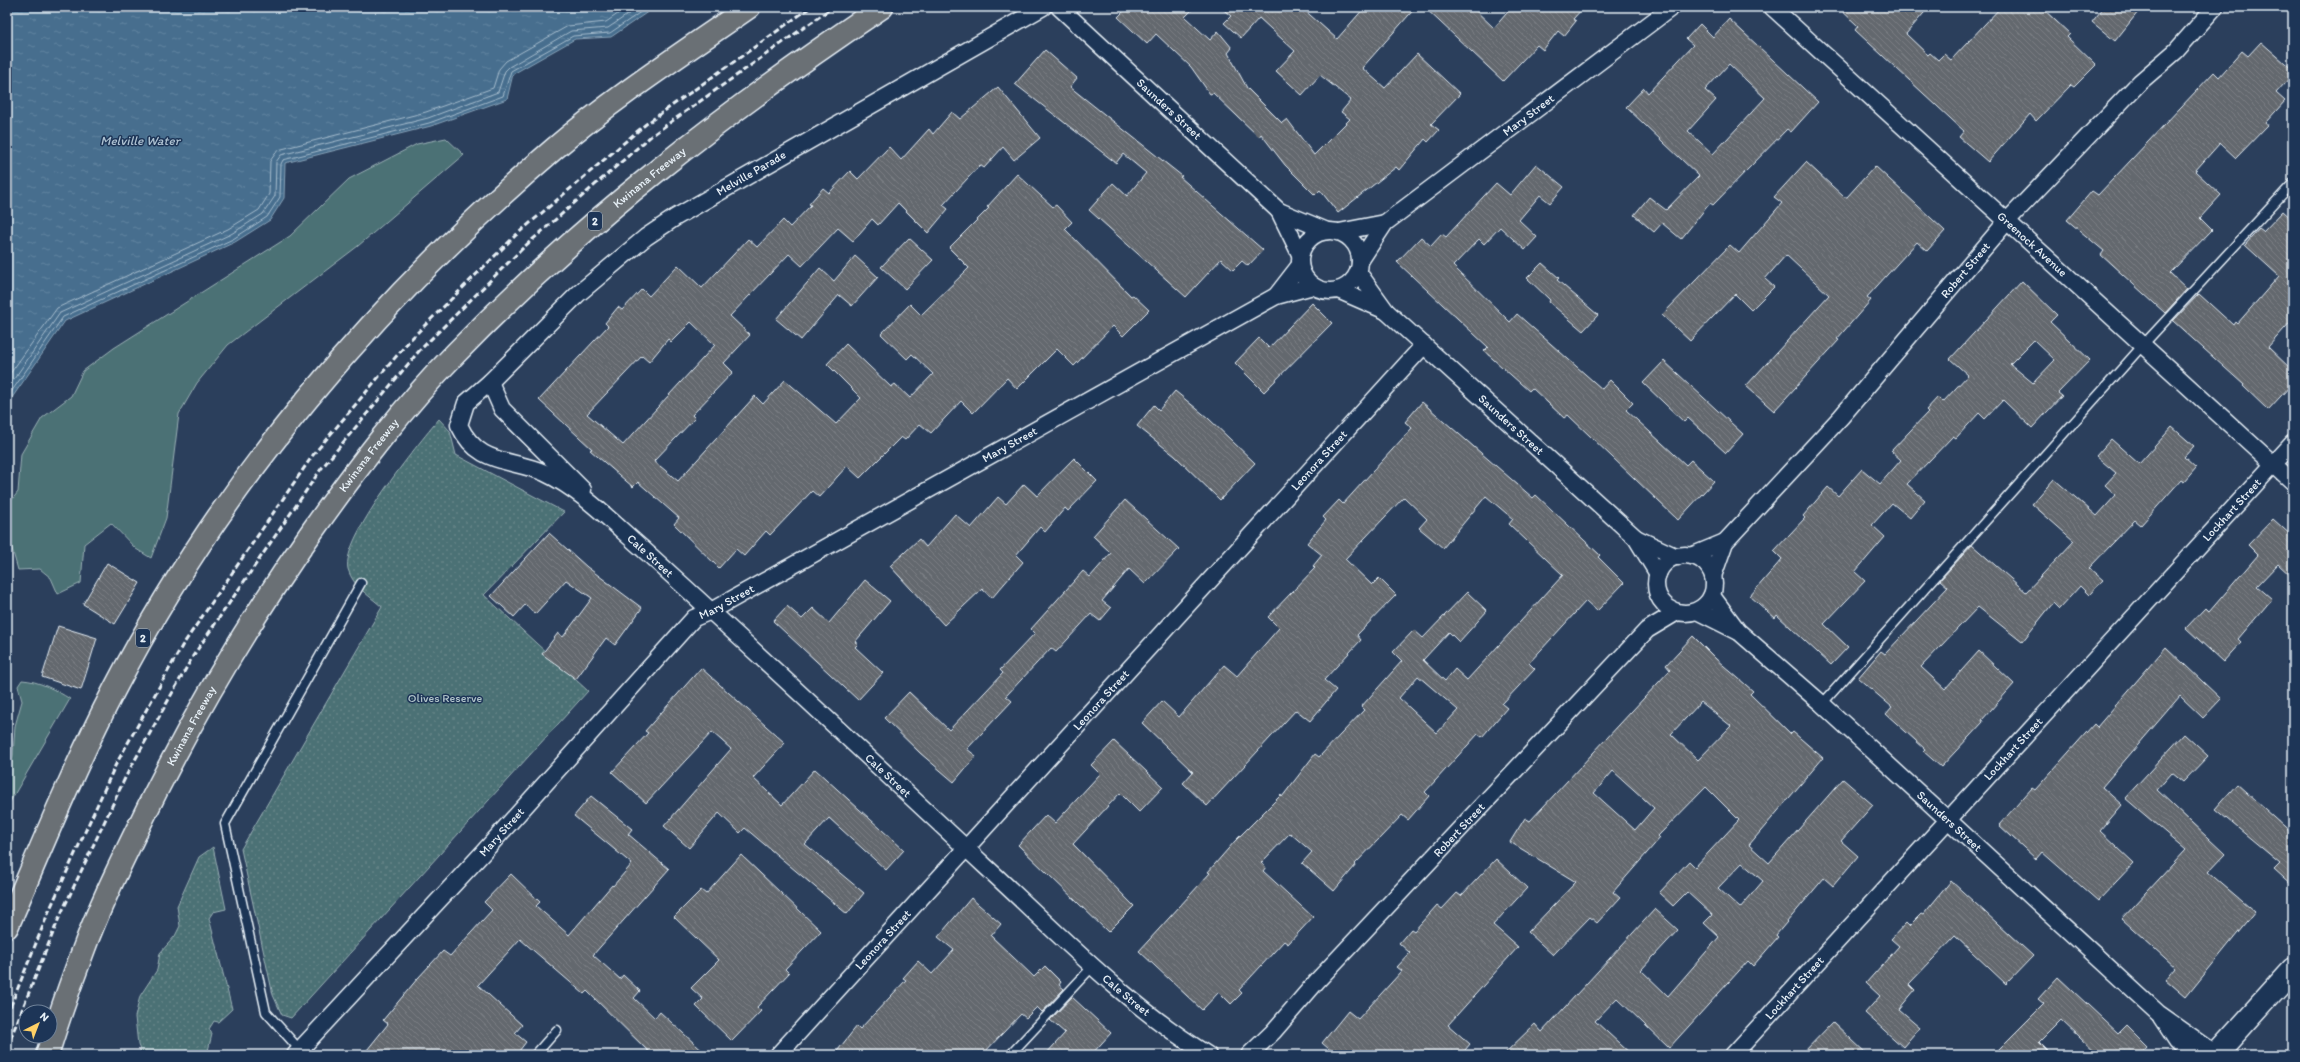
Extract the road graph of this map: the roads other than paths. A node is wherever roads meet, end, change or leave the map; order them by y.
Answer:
1 (749, 7) edge
2 (882, 7) edge
3 (1043, 7) edge
4 (1059, 7) edge
5 (1672, 7) edge
6 (1772, 7) edge
7 (2214, 7) edge
8 (2293, 183) edge
9 (1279, 212) junction
10 (2007, 221) junction
11 (1385, 223) junction
12 (1333, 231) junction
13 (1300, 259) junction
14 (1359, 267) junction
15 (1313, 286) junction
16 (1338, 290) junction
17 (1276, 296) junction
18 (1386, 311) junction
19 (1424, 345) junction
20 (2143, 345) junction
21 (490, 382) junction
22 (2293, 443) edge
23 (2274, 464) junction
24 (2293, 482) edge
25 (610, 519) junction
26 (1636, 538) junction
27 (1724, 542) junction
28 (1684, 556) junction
29 (1658, 574) junction
30 (1713, 576) junction
31 (361, 583) dead end
32 (1657, 594) junction
33 (1712, 596) junction
34 (711, 611) junction
35 (1697, 611) junction
36 (1677, 612) junction
37 (1647, 630) junction
38 (1738, 632) junction
39 (1822, 704) junction
40 (1948, 822) junction
41 (966, 848) junction
42 (27, 881) junction
43 (7, 920) edge
44 (7, 927) edge
45 (1093, 966) junction
46 (2293, 969) edge
47 (2158, 1012) junction
48 (557, 1030) dead end
49 (1168, 1030) junction
50 (1273, 1032) junction
51 (297, 1052) edge
52 (46, 1055) edge
53 (535, 1055) edge
54 (778, 1055) edge
55 (1010, 1055) edge
56 (1185, 1055) edge
57 (1208, 1055) edge
58 (1249, 1055) edge
59 (1262, 1055) edge
60 (1733, 1055) edge
61 (2192, 1055) edge
62 (2215, 1055) edge

1 - 42 highway, 2
2 - 52 highway, Kwinana Freeway / 2
3 - 21 street, Melville Parade
4 - 9 street, Saunders Street
5 - 11 street, Mary Street
6 - 10 street, Greenock Avenue
7 - 10 street, Robert Street
8 - 20 lane
9 - 12 street, Saunders Street
9 - 13 street, Saunders Street
10 - 20 street, Greenock Avenue
10 - 27 street, Robert Street
11 - 12 street, Mary Street
11 - 14 street, Mary Street
12 - 13 street, Mary Street
12 - 14 street
13 - 15 street
13 - 17 street, Mary Street
14 - 16 street, Mary Street
14 - 18 street, Saunders Street
15 - 16 street, Mary Street
15 - 17 street, Mary Street
16 - 18 street, Saunders Street
17 - 34 street, Mary Street
18 - 19 street, Saunders Street
19 - 26 street, Saunders Street
19 - 41 street, Leonora Street
20 - 23 street, Greenock Avenue
20 - 39 lane
21 - 25 street, Cale Street
21 - 25 street, Cale Street
22 - 23 street, Lockhart Street
23 - 24 street, Greenock Avenue
23 - 40 street, Lockhart Street
25 - 34 street, Cale Street
26 - 28 street, Saunders Street
26 - 29 street, Saunders Street
27 - 28 street, Robert Street
27 - 30 street, Robert Street
28 - 29 street
28 - 30 street, Saunders Street
29 - 32 street
30 - 33 street
31 - 51 lane
32 - 36 street
32 - 37 street, Robert Street
33 - 35 street
33 - 38 street, Saunders Street
34 - 41 street, Cale Street
34 - 51 street, Mary Street
35 - 36 street
35 - 38 street, Saunders Street
36 - 37 street, Robert Street
37 - 50 street, Robert Street
38 - 39 street, Saunders Street
39 - 40 street, Saunders Street
40 - 47 street, Saunders Street
40 - 60 street, Lockhart Street
41 - 45 street, Cale Street
41 - 54 street, Leonora Street
42 - 43 highway
42 - 44 highway, 2
45 - 49 street, Cale Street
45 - 55 lane
46 - 62 street
47 - 61 street, Saunders Street
47 - 62 street, Saunders Street
48 - 53 lane
49 - 56 street, Cale Street
49 - 57 street, Cale Street
50 - 58 street, Robert Street
50 - 59 street, Robert Street

